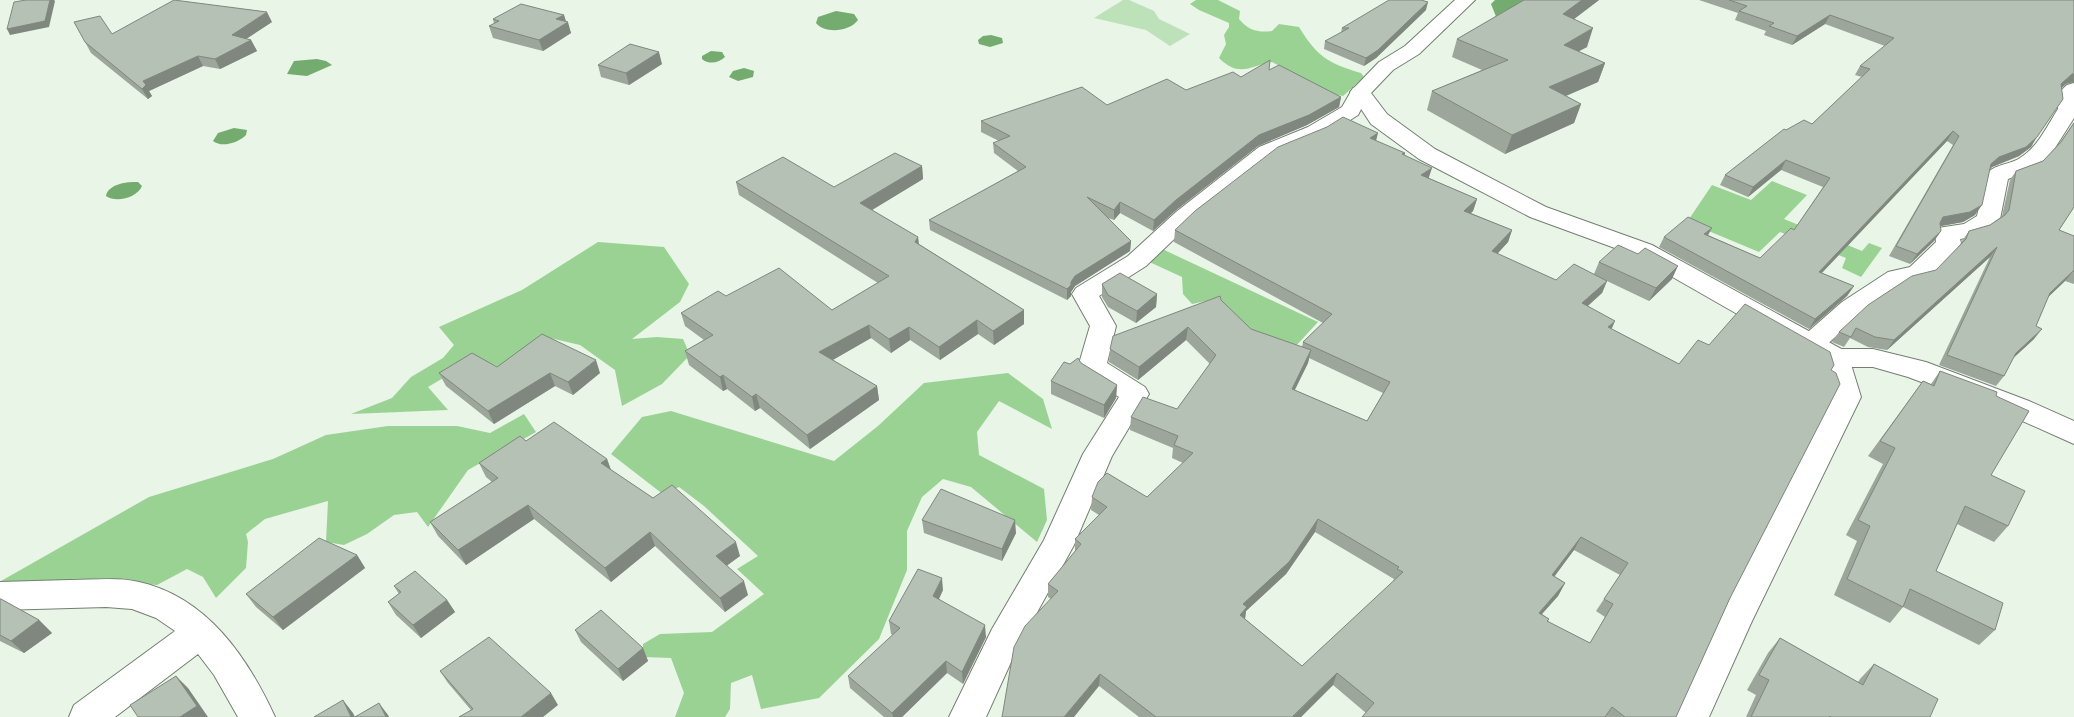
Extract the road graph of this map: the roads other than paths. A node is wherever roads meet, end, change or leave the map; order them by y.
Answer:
1 (1466, 0) edge
2 (2074, 89) edge
3 (1360, 92) junction
4 (1811, 344) junction
5 (1835, 358) junction
6 (2074, 432) edge
7 (0, 596) edge
8 (199, 633) junction
9 (87, 717) edge
10 (257, 717) edge
11 (967, 717) edge
12 (1690, 717) edge

1 - 3 street
2 - 4 street
3 - 4 street
3 - 11 street
4 - 5 street
5 - 6 street
5 - 12 street
7 - 8 street
8 - 9 street
8 - 10 street

